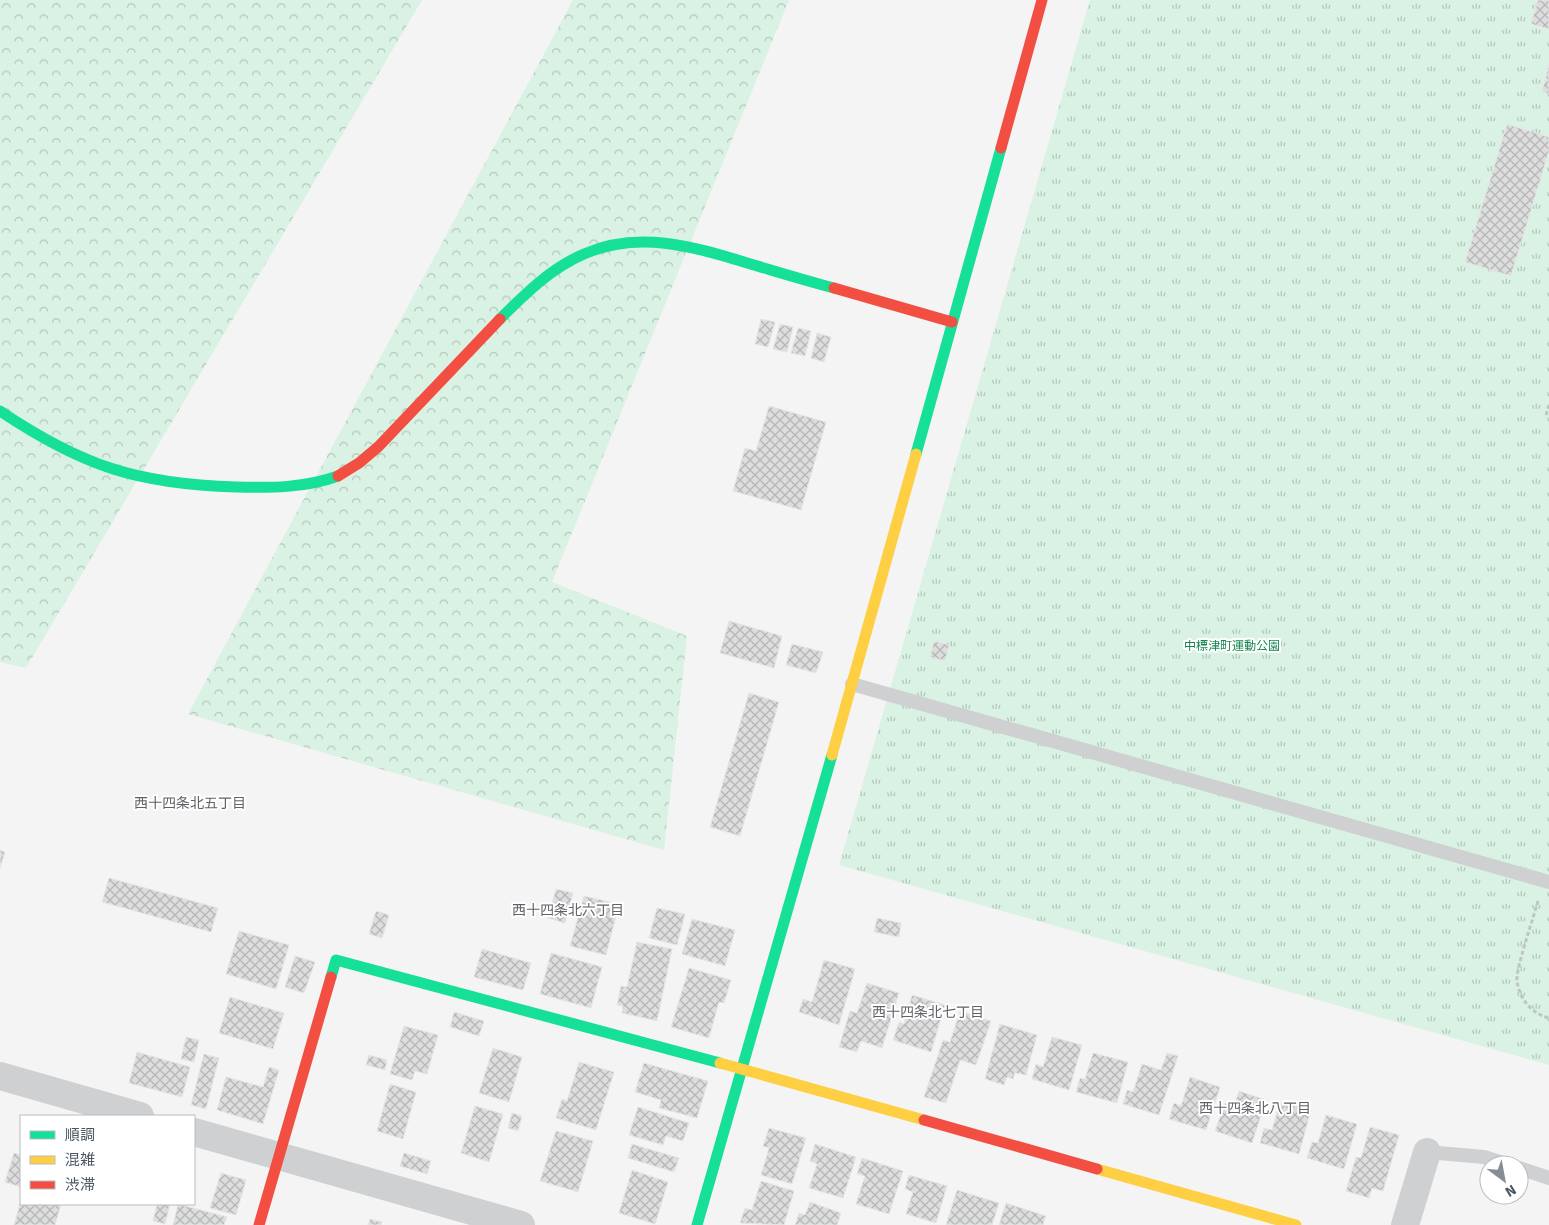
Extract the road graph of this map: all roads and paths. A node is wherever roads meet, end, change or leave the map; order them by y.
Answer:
1 (1042, 0) edge
2 (952, 322) junction
3 (1549, 405) edge
4 (0, 411) edge
5 (1546, 415) dead end
6 (852, 684) junction
7 (1546, 882) edge
8 (1549, 1018) edge
9 (741, 1068) junction
10 (0, 1076) edge
11 (136, 1115) edge
12 (195, 1132) edge
13 (1427, 1152) joint
14 (278, 1156) junction
15 (1479, 1157) edge
16 (1529, 1171) edge
17 (1549, 1178) edge
18 (259, 1225) edge
19 (520, 1225) edge
20 (697, 1225) edge
21 (1296, 1225) edge
22 (1405, 1225) edge

1 - 2 street
2 - 4 street
2 - 6 street
3 - 5 path
6 - 7 lane
6 - 9 street
7 - 8 path
9 - 14 street
9 - 20 street
9 - 21 street
10 - 11 street
12 - 14 street
13 - 15 lane
13 - 22 street
14 - 18 street
14 - 19 street
16 - 17 lane

